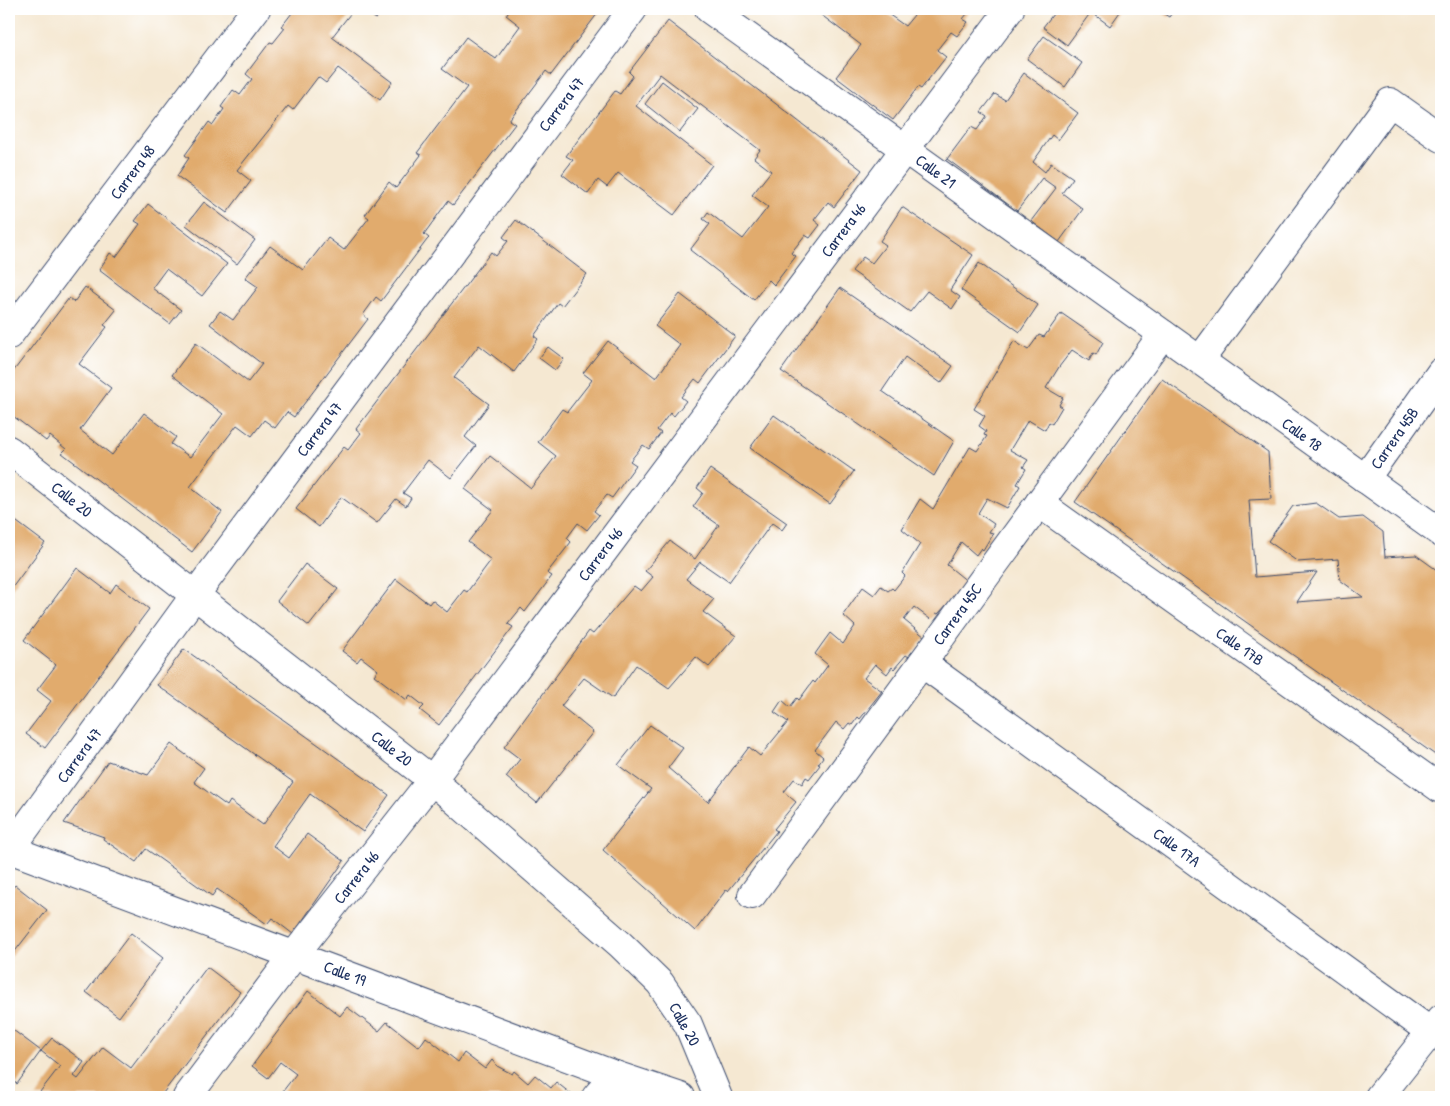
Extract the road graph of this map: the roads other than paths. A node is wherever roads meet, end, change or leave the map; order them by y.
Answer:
1 (256, 9) edge
2 (633, 9) edge
3 (709, 9) edge
4 (1010, 9) edge
5 (1441, 138) edge
6 (904, 148) junction
7 (1163, 334) junction
8 (9, 335) edge
9 (1200, 360) junction
10 (1441, 372) edge
11 (9, 450) edge
12 (1365, 479) junction
13 (1039, 503) junction
14 (1441, 534) edge
15 (195, 595) junction
16 (922, 663) junction
17 (432, 780) junction
18 (1441, 789) edge
19 (9, 850) edge
20 (752, 895) dead end
21 (295, 954) junction
22 (1436, 1025) edge
23 (615, 1075) junction
24 (187, 1097) edge
25 (596, 1097) edge
26 (681, 1097) edge
27 (718, 1097) edge
28 (1379, 1097) edge

1 - 8 street, Carrera 48
2 - 15 street, Carrera 47
3 - 6 street, Calle 21
4 - 6 street, Carrera 46
5 - 9 street
6 - 7 street, Calle 21
6 - 17 street, Carrera 46
7 - 9 street, Calle 18
7 - 13 street, Carrera 45C
9 - 12 street, Calle 18
10 - 12 street, Carrera 45B
11 - 15 street, Calle 20
12 - 14 street, Calle 18
13 - 16 street, Carrera 45C
13 - 18 street, Calle 17B
15 - 17 street, Calle 20
15 - 19 street, Carrera 47
16 - 20 street, Carrera 45C
16 - 22 street, Calle 17A
17 - 21 street, Carrera 46
17 - 27 street, Calle 20
19 - 21 street, Calle 19
21 - 23 street, Calle 19
21 - 24 street, Carrera 46
22 - 28 street
23 - 25 street
23 - 26 street, Calle 19

